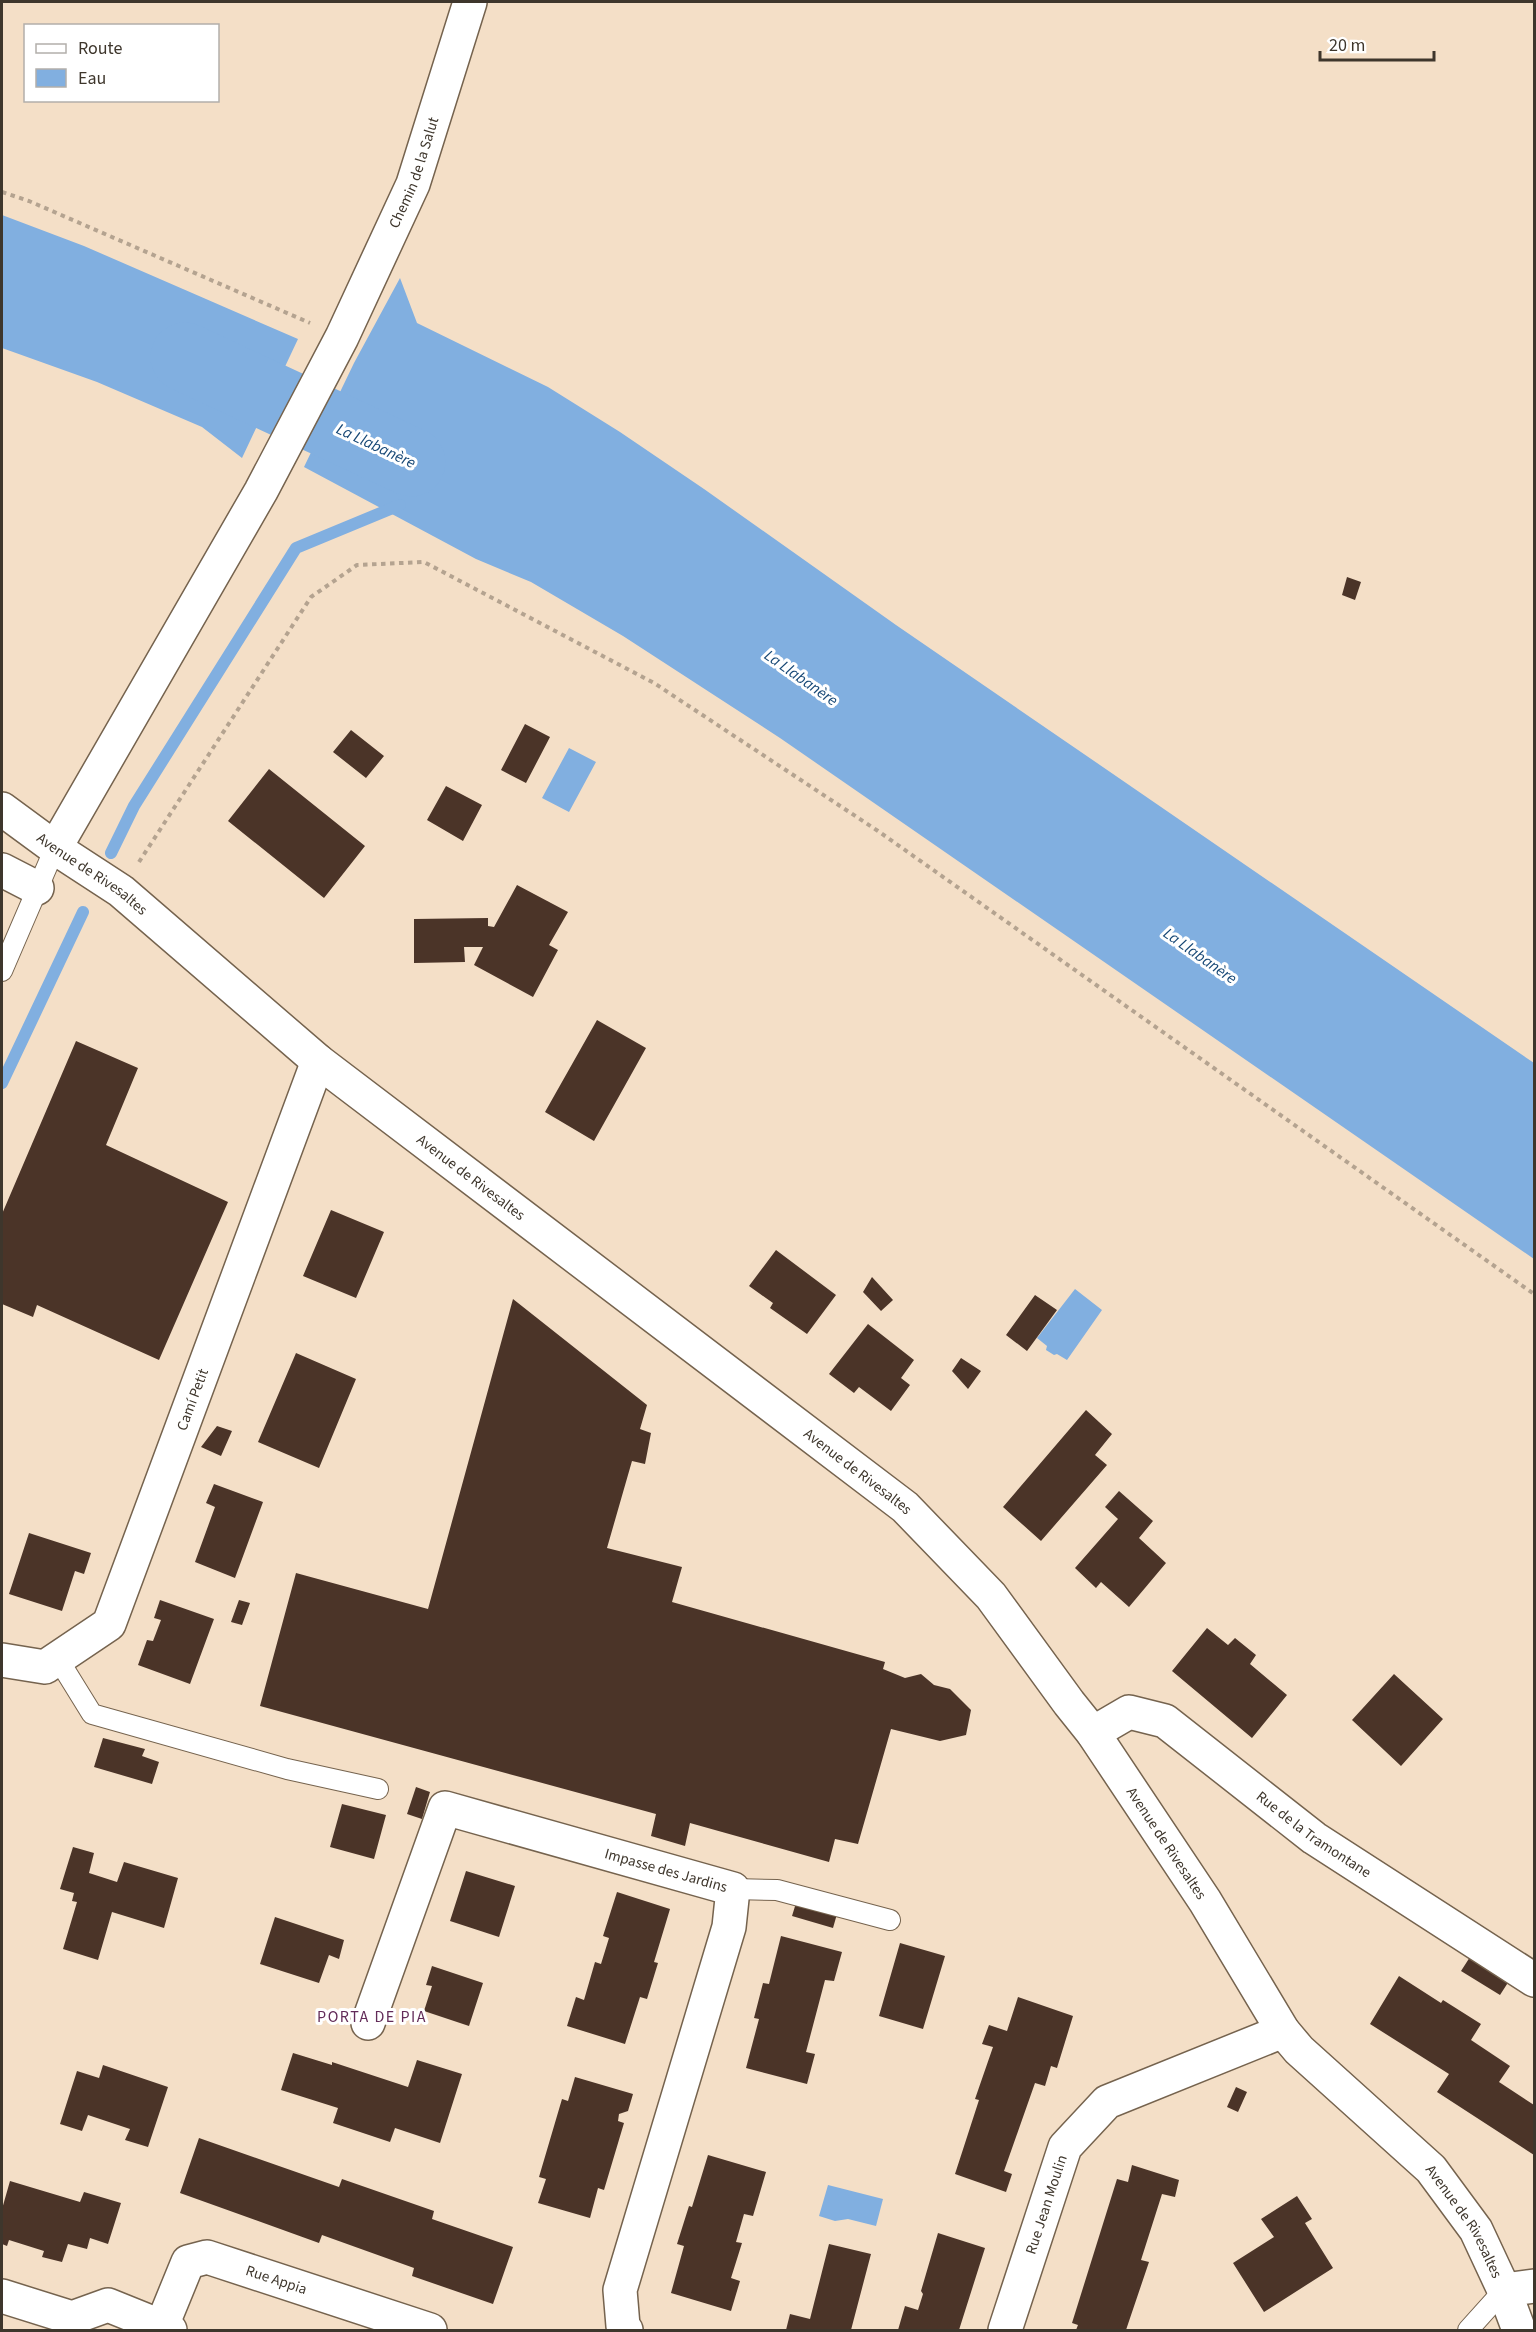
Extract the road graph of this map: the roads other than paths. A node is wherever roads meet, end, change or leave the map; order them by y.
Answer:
1 (470, 2) edge
2 (2, 809) edge
3 (55, 848) junction
4 (2, 870) edge
5 (37, 888) junction
6 (2, 970) edge
7 (318, 1061) junction
8 (58, 1659) junction
9 (2, 1660) edge
10 (1093, 1733) junction
11 (378, 1789) dead end
12 (733, 1889) junction
13 (890, 1920) dead end
14 (1534, 1980) edge
15 (368, 2023) dead end
16 (1283, 2031) junction
17 (1519, 2288) edge
18 (2, 2296) edge
19 (166, 2329) edge
20 (430, 2331) edge
21 (626, 2331) edge
22 (1005, 2331) edge
23 (1468, 2331) edge
24 (1519, 2331) edge

1 - 3 street, Chemin de la Salut
2 - 3 street, Avenue de Rivesaltes
3 - 5 lane
3 - 7 street, Avenue de Rivesaltes
4 - 5 street
5 - 6 lane
7 - 8 street, Camí Petit
7 - 10 street, Avenue de Rivesaltes
8 - 9 street, Camí Petit
8 - 11 lane
10 - 14 street, Rue de la Tramontane
10 - 16 street, Avenue de Rivesaltes
12 - 13 lane
12 - 15 street, Impasse des Jardins
12 - 21 street, Impasse des Jardins
16 - 17 street, Avenue de Rivesaltes
16 - 22 street, Rue Jean Moulin
17 - 23 lane
17 - 24 street, Avenue de Rivesaltes
18 - 19 street, Rue Appia
19 - 20 street, Rue Appia

